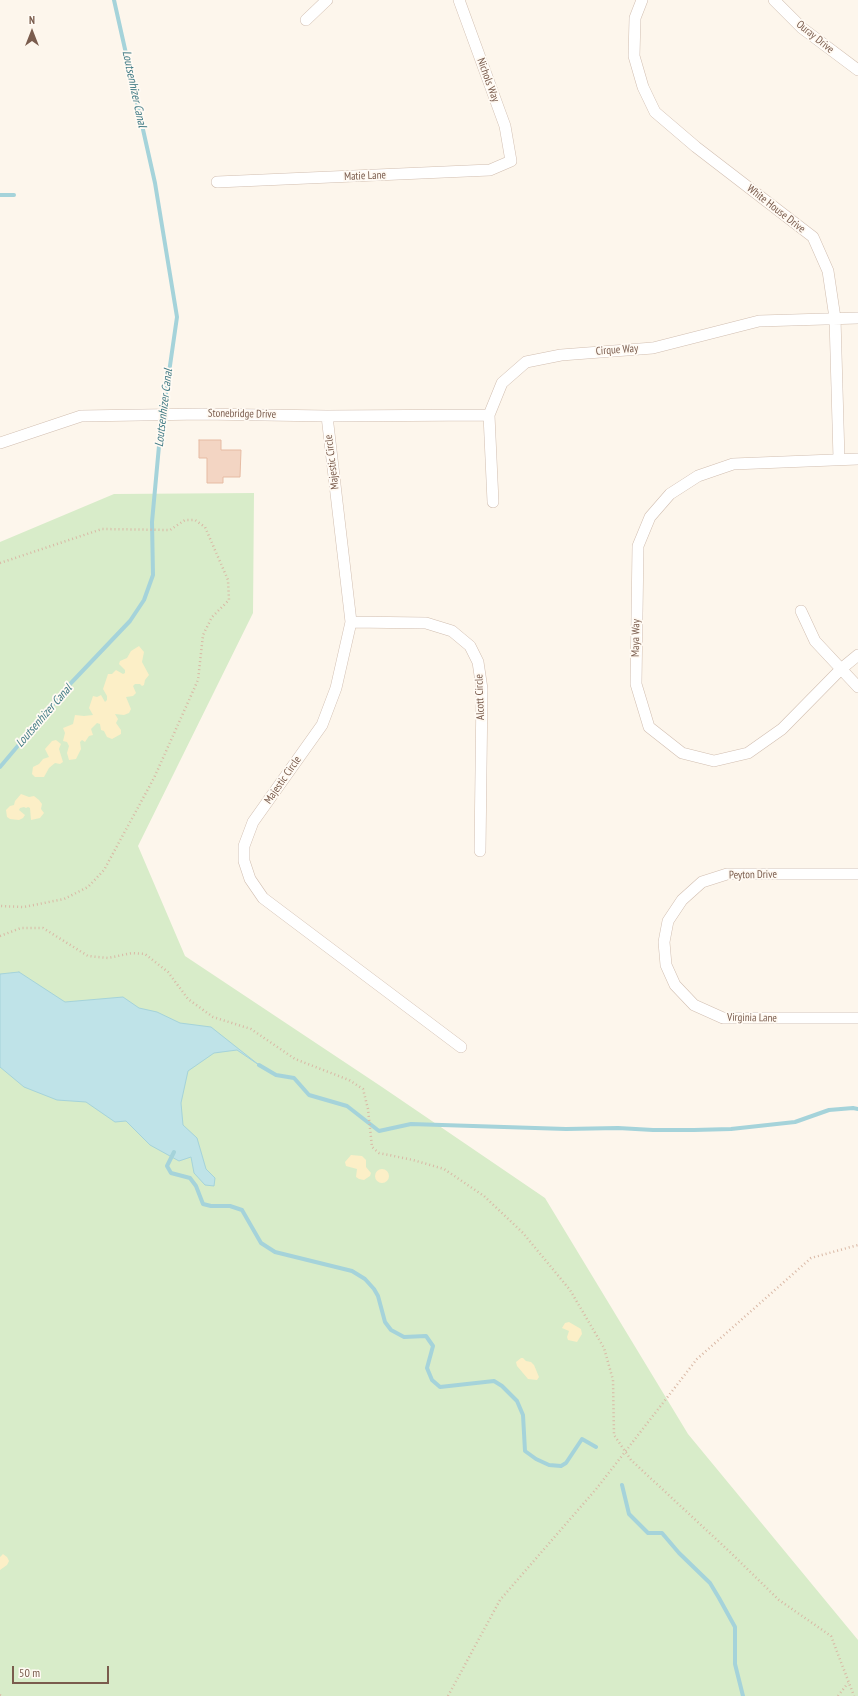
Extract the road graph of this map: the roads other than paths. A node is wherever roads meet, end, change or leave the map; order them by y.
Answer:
1 (327, 0) edge
2 (459, 0) edge
3 (642, 0) edge
4 (774, 0) edge
5 (306, 20) dead end
6 (858, 70) edge
7 (511, 161) joint
8 (216, 182) dead end
9 (835, 318) junction
10 (858, 318) edge
11 (489, 415) junction
12 (327, 416) junction
13 (0, 443) edge
14 (839, 459) junction
15 (858, 459) edge
16 (493, 502) dead end
17 (801, 611) dead end
18 (351, 622) junction
19 (858, 655) edge
20 (841, 669) junction
21 (858, 687) edge
22 (480, 851) dead end
23 (858, 874) edge
24 (668, 921) joint
25 (858, 1018) edge
26 (461, 1047) dead end

1 - 5 street
2 - 7 street, Nichols Way
3 - 9 street, White House Drive
4 - 6 street, Ouray Drive
7 - 8 street, Matie Lane
9 - 10 street, Cirque Way
9 - 11 street, Cirque Way
9 - 14 street, White House Drive
11 - 12 street, Stonebridge Drive
11 - 16 street, Cirque Way
12 - 13 street, Stonebridge Drive
12 - 18 street, Majestic Circle
14 - 15 street, Maya Way
14 - 20 street, Maya Way
17 - 20 street
18 - 22 street, Alcott Circle
18 - 26 street, Majestic Circle
19 - 20 street, Maya Way
20 - 21 street
23 - 24 street, Peyton Drive
24 - 25 street, Virginia Lane

